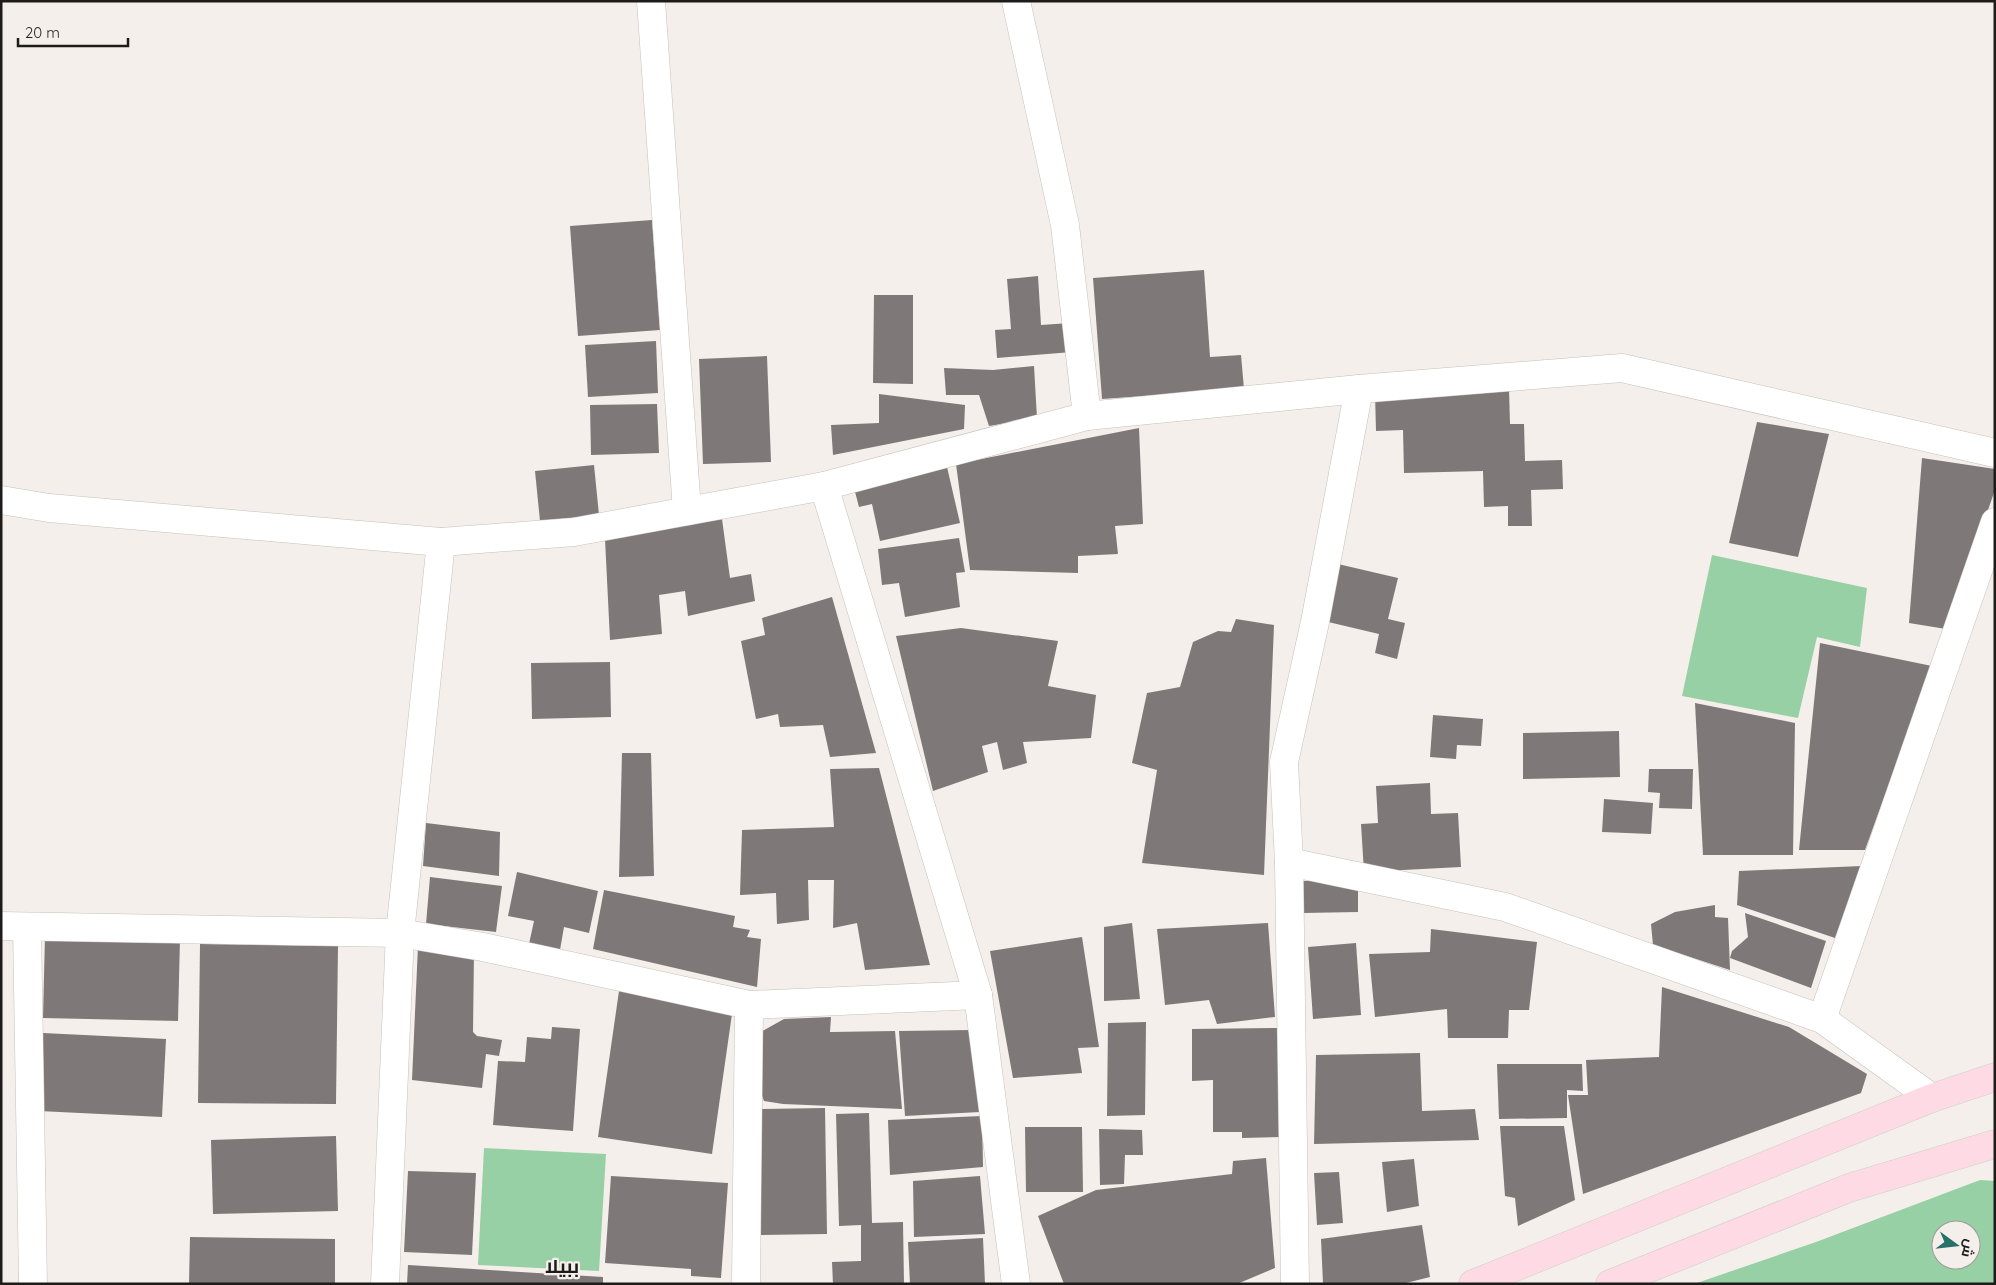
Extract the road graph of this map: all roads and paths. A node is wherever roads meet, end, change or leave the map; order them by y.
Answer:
1 (651, 1) edge
2 (1016, 1) edge
3 (1359, 389) junction
4 (1087, 416) junction
5 (1995, 453) edge
6 (824, 486) junction
7 (1, 500) edge
8 (686, 511) junction
9 (1995, 522) edge
10 (441, 542) junction
11 (1289, 862) junction
12 (14, 927) edge
13 (400, 933) junction
14 (978, 995) junction
15 (749, 1005) junction
16 (1822, 1019) junction
17 (1995, 1077) edge
18 (1932, 1098) junction
19 (1995, 1144) edge
20 (33, 1284) edge
21 (385, 1284) edge
22 (746, 1284) edge
23 (1016, 1284) edge
24 (1295, 1284) edge
25 (1473, 1284) edge
26 (1610, 1284) edge

1 - 8 street
2 - 4 street
3 - 4 street
3 - 5 street
3 - 11 street
4 - 6 street
6 - 8 street
6 - 14 street
7 - 10 street
8 - 10 street
9 - 16 street
10 - 13 street
11 - 16 street
11 - 24 street
12 - 13 street
12 - 20 street
13 - 15 street
13 - 21 street
14 - 15 street
14 - 23 street
15 - 22 street
16 - 18 street
17 - 18 main road
18 - 25 main road
19 - 26 main road

